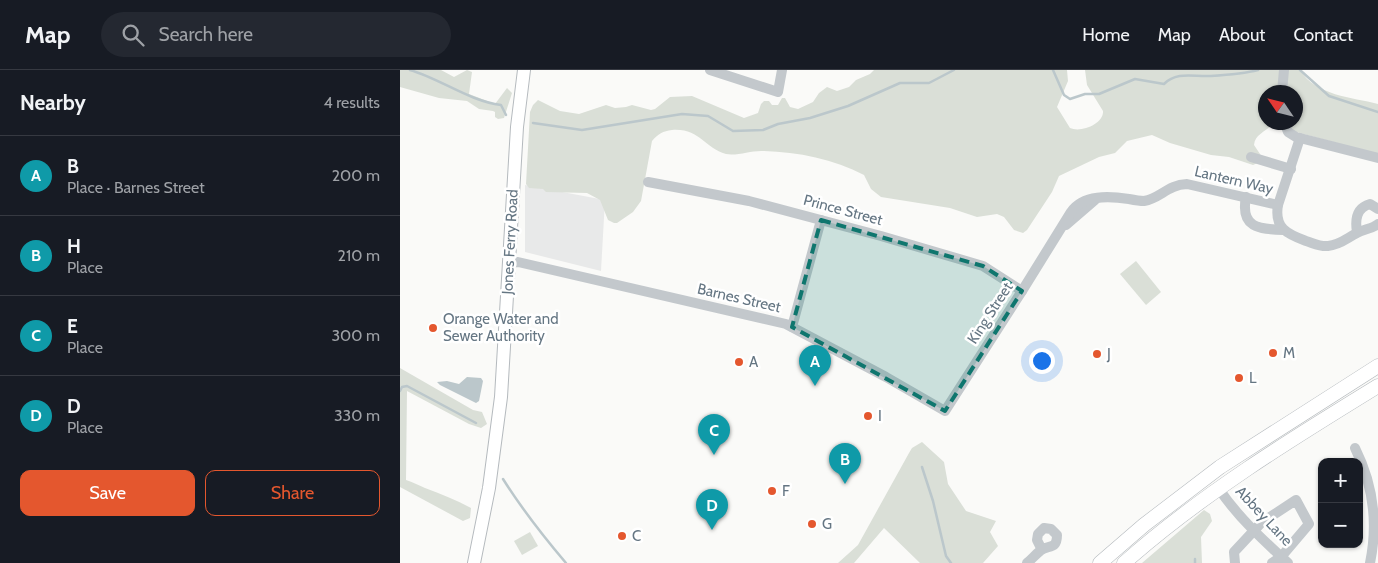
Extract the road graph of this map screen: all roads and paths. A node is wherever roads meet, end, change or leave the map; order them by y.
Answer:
1 (524, 70) edge
2 (710, 70) edge
3 (782, 70) edge
4 (1284, 70) edge
5 (1283, 85) edge
6 (1287, 130) edge
7 (1300, 138) junction
8 (1251, 157) dead end
9 (1378, 158) edge
10 (1291, 168) junction
11 (648, 182) dead end
12 (1246, 198) junction
13 (1278, 205) junction
14 (1378, 209) edge
15 (821, 220) junction
16 (1378, 224) edge
17 (1284, 230) junction
18 (1060, 231) joint
19 (1357, 232) junction
20 (509, 263) junction
21 (1022, 291) junction
22 (792, 327) junction
23 (1378, 366) edge
24 (1378, 386) edge
25 (945, 411) joint
26 (1278, 428) junction
27 (1355, 448) dead end
28 (1203, 479) junction
29 (1219, 488) junction
30 (1375, 490) edge
31 (1254, 531) junction
32 (1041, 548) dead end
33 (1284, 560) edge
34 (474, 563) edge
35 (1027, 563) edge
36 (1100, 563) edge
37 (1124, 563) edge
38 (1235, 563) edge
39 (1272, 563) edge
40 (1370, 563) edge

1 - 20 main road, Jones Ferry Road
2 - 3 street
4 - 5 street
6 - 7 street
7 - 9 street
7 - 10 street
8 - 10 street
10 - 13 street
11 - 15 street, Prince Street
12 - 13 street, Lantern Way
12 - 17 street
12 - 18 street, Lantern Way
13 - 17 street
14 - 19 street
15 - 21 street, Prince Street
15 - 22 street
16 - 19 street
17 - 19 street
18 - 21 street, King Street
20 - 22 street, Barnes Street
20 - 34 main road, Jones Ferry Road
21 - 25 street, King Street
22 - 25 street, Barnes Street
23 - 26 highway
24 - 29 highway
26 - 28 highway
26 - 29 highway
27 - 30 street
28 - 36 highway
28 - 37 highway
29 - 31 street, Abbey Lane
29 - 37 highway
30 - 40 street
31 - 33 street, Abbey Lane
31 - 33 street
31 - 38 street
32 - 35 street
33 - 39 street

